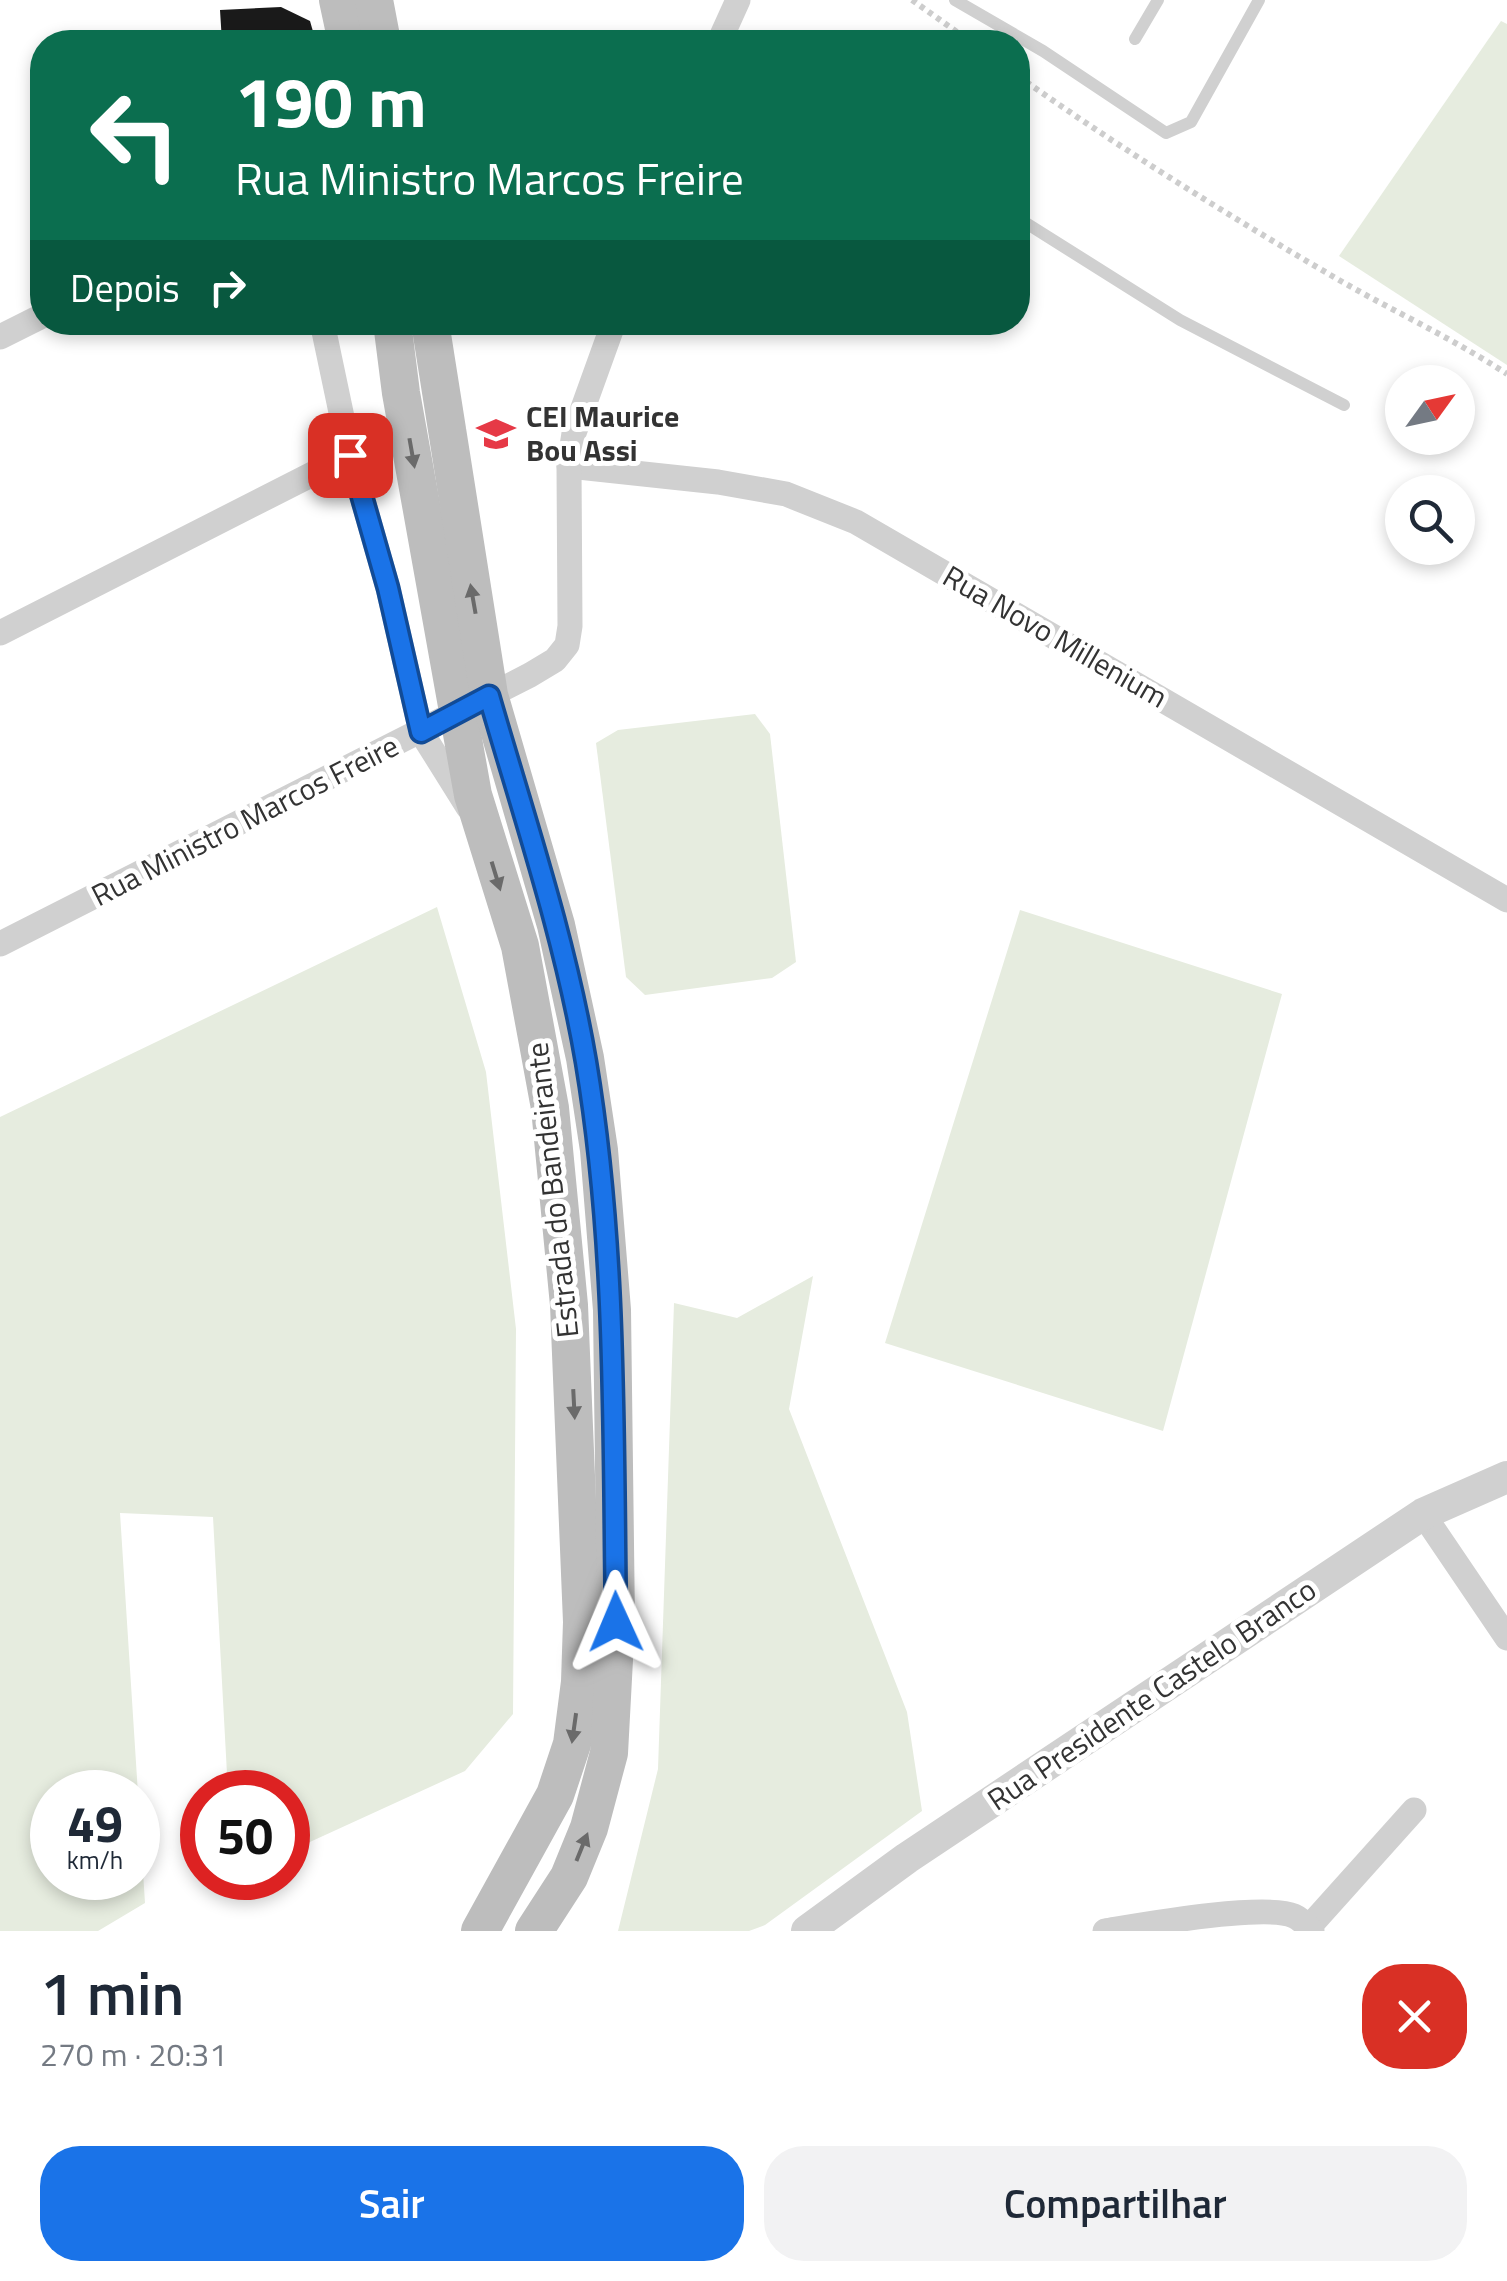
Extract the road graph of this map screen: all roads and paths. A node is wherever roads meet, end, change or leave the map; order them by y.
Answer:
1 (338, 0) edge
2 (374, 0) edge
3 (738, 0) edge
4 (955, 0) edge
5 (1158, 0) edge
6 (1259, 0) edge
7 (344, 30) edge
8 (380, 30) edge
9 (724, 30) edge
10 (1006, 30) edge
11 (1136, 40) dead end
12 (1030, 44) edge
13 (1030, 84) edge
14 (1030, 226) edge
15 (30, 322) edge
16 (325, 335) edge
17 (394, 335) edge
18 (431, 335) edge
19 (609, 335) edge
20 (0, 337) edge
21 (1507, 374) edge
22 (1344, 405) dead end
23 (350, 455) junction
24 (570, 466) junction
25 (0, 633) edge
26 (474, 704) junction
27 (421, 732) junction
28 (483, 832) junction
29 (1507, 900) edge
30 (0, 944) edge
31 (1507, 1477) edge
32 (1423, 1514) junction
33 (1507, 1638) edge
34 (1414, 1810) dead end
35 (1311, 1929) edge
36 (480, 1931) edge
37 (534, 1931) edge
38 (807, 1931) edge
39 (1106, 1931) edge

1 - 7 main road
2 - 8 main road
3 - 9 street
4 - 10 lane
5 - 11 lane
6 - 12 lane
13 - 21 path
14 - 22 lane
15 - 20 street
16 - 23 street
17 -> 26 main road, Estrada do Bandeirante
26 -> 18 main road, Estrada do Bandeirante
19 - 24 street
23 - 25 street
23 - 27 street
24 - 26 street, Rua Ministro Marcos Freire
24 - 29 street, Rua Novo Millenium
26 - 27 street, Rua Ministro Marcos Freire
26 - 28 main road, Estrada do Bandeirante
37 -> 26 main road, Estrada do Bandeirante
27 - 28 street
27 - 30 street, Rua Ministro Marcos Freire
28 -> 36 main road, Estrada do Bandeirante
31 - 32 street, Rua Presidente Castelo Branco
32 - 33 street
32 - 38 street, Rua Presidente Castelo Branco
34 - 35 street
35 - 39 street

